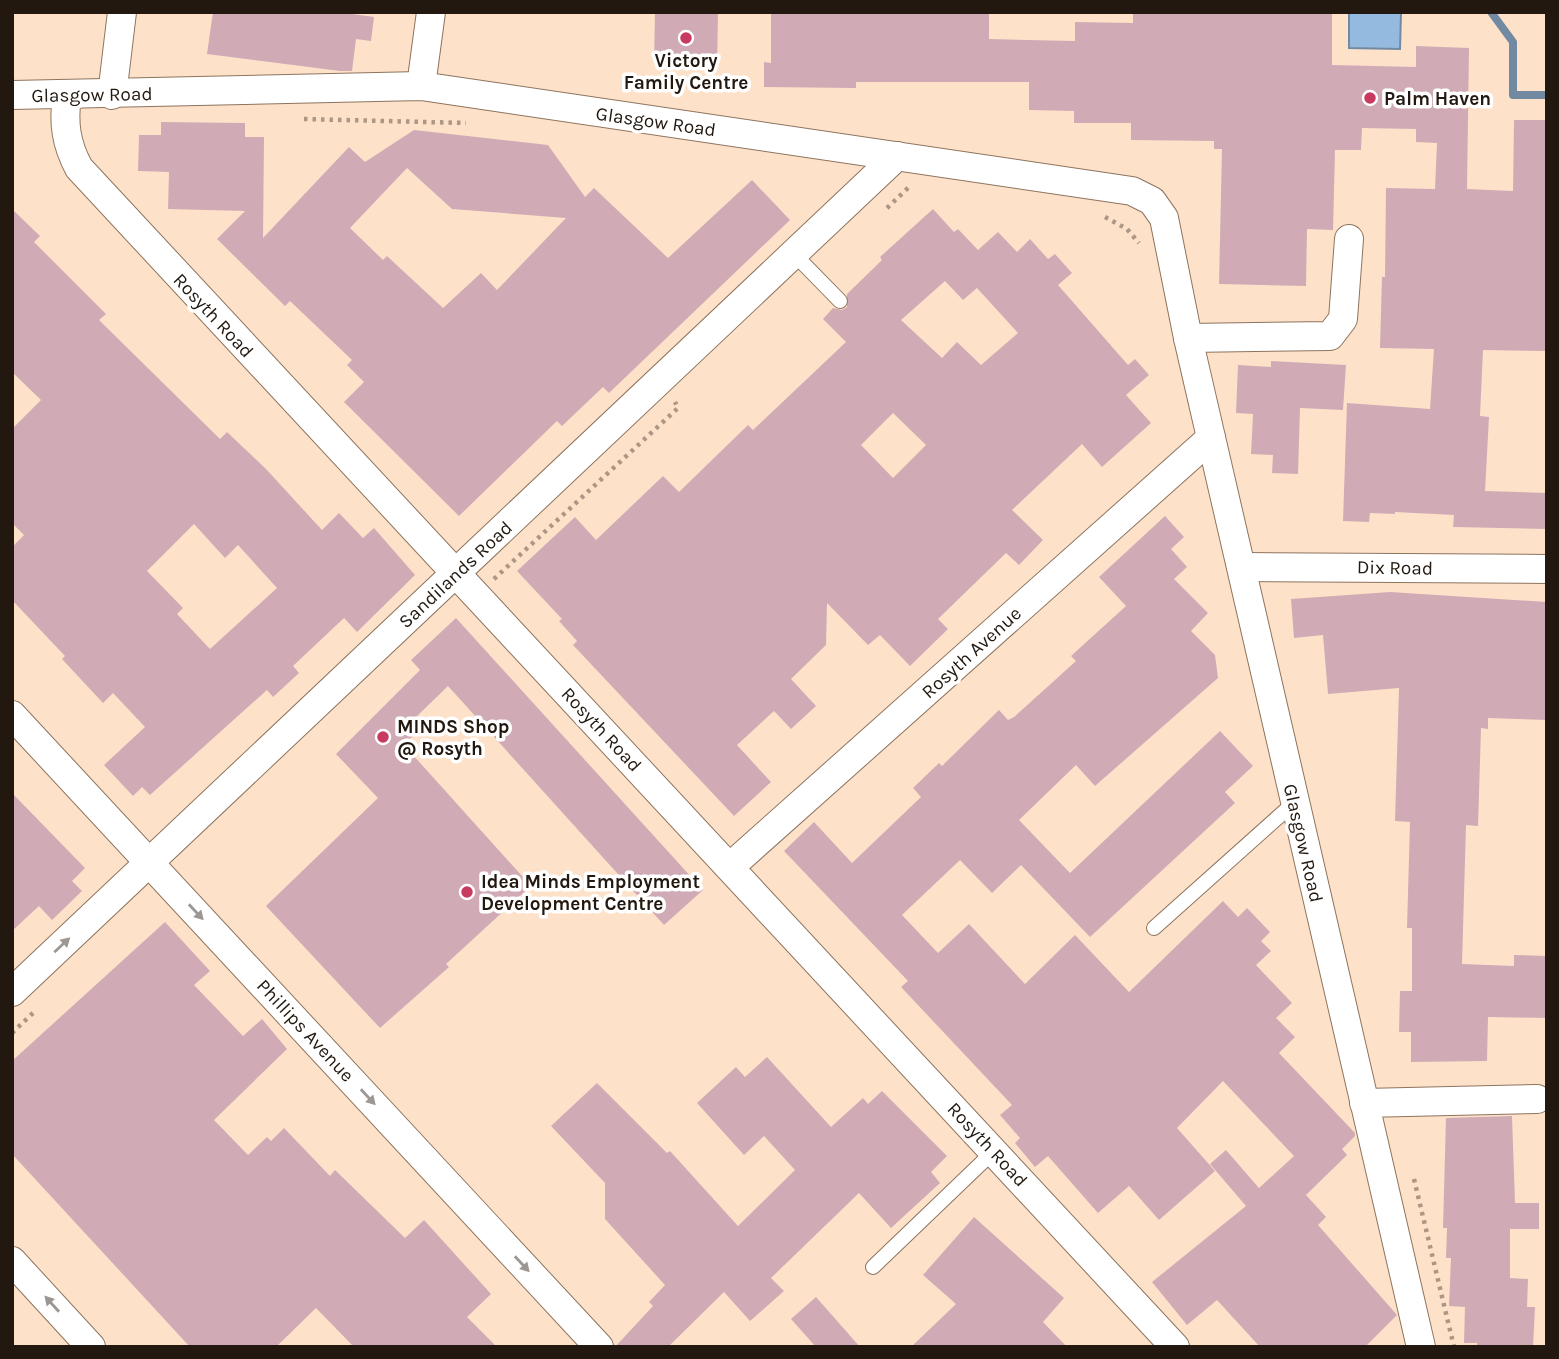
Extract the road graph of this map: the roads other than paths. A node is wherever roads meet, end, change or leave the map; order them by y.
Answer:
1 (122, 12) edge
2 (431, 12) edge
3 (421, 86) junction
4 (12, 95) edge
5 (112, 95) junction
6 (67, 96) junction
7 (897, 156) junction
8 (1349, 239) dead end
9 (794, 254) junction
10 (840, 302) dead end
11 (1188, 338) junction
12 (1211, 438) junction
13 (1242, 567) junction
14 (1547, 569) edge
15 (456, 574) junction
16 (12, 715) edge
17 (1295, 802) junction
18 (150, 862) junction
19 (731, 866) junction
20 (1154, 928) dead end
21 (12, 992) edge
22 (1537, 1099) dead end
23 (1364, 1103) junction
24 (994, 1151) junction
25 (12, 1261) edge
26 (873, 1267) dead end
27 (91, 1347) edge
28 (599, 1347) edge
29 (1175, 1347) edge
30 (1421, 1347) edge

1 - 5 street
2 - 3 street
3 - 5 street, Glasgow Road
3 - 7 street, Glasgow Road
4 - 6 street, Glasgow Road
5 - 6 street, Glasgow Road
6 - 15 street, Rosyth Road
7 - 9 street, Sandilands Road
7 - 11 street, Glasgow Road
8 - 11 street
9 - 10 lane
9 - 15 street, Sandilands Road
11 - 12 street, Glasgow Road
12 - 13 street, Glasgow Road
12 - 19 street, Rosyth Avenue
13 - 14 street, Dix Road
13 - 17 street, Glasgow Road
15 - 18 street, Sandilands Road
15 - 19 street, Rosyth Road
16 - 18 street, Phillips Avenue
17 - 20 lane
17 - 23 street, Glasgow Road
21 -> 18 street, Sandilands Road
18 -> 28 street, Phillips Avenue
19 - 24 street, Rosyth Road
22 - 23 street
23 - 30 street, Glasgow Road
24 - 26 lane
24 - 29 street, Rosyth Road
27 -> 25 street

